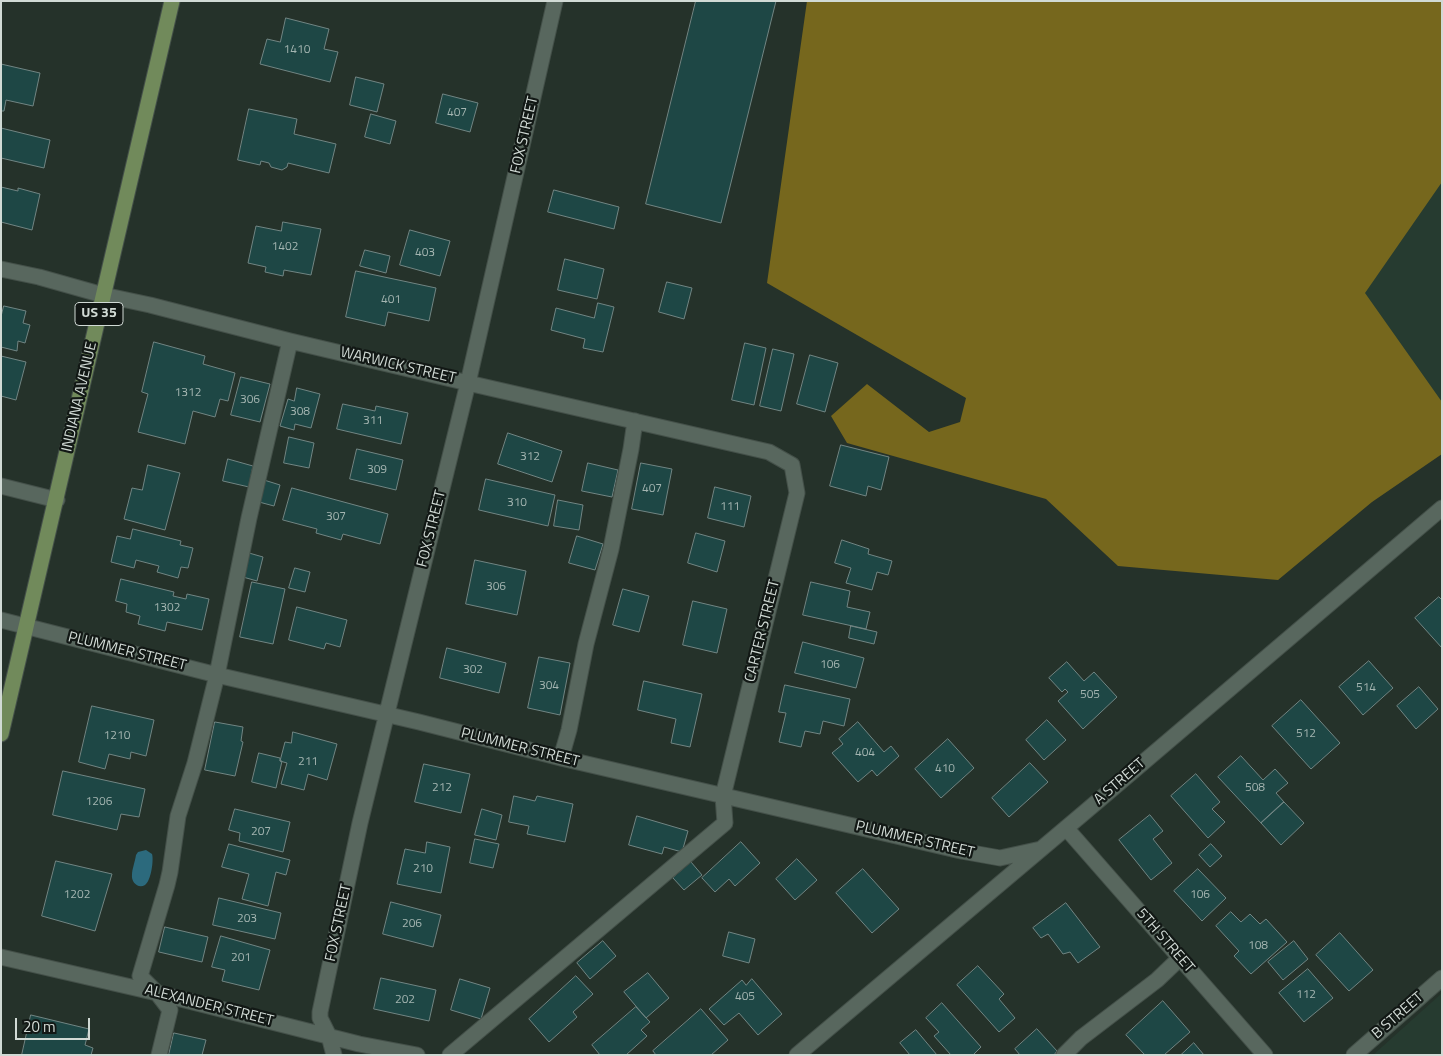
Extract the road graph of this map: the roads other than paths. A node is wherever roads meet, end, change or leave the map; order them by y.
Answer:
1 (172, 1) edge
2 (556, 1) edge
3 (1, 269) edge
4 (103, 295) junction
5 (290, 341) junction
6 (468, 383) junction
7 (635, 421) junction
8 (792, 465) joint
9 (1, 486) edge
10 (57, 500) junction
11 (1442, 508) edge
12 (1, 620) edge
13 (27, 627) junction
14 (217, 675) junction
15 (386, 715) junction
16 (1, 734) edge
17 (561, 758) junction
18 (723, 796) junction
19 (1066, 828) junction
20 (1041, 849) junction
21 (1, 957) edge
22 (1180, 958) junction
23 (1442, 978) edge
24 (157, 994) junction
25 (329, 1036) junction
26 (159, 1055) edge
27 (334, 1055) edge
28 (417, 1055) edge
29 (450, 1055) edge
30 (797, 1055) edge
31 (1064, 1055) edge
32 (1265, 1055) edge
33 (1354, 1055) edge

1 - 4 main road, INDIANA AVENUE / US 35
2 - 6 street, FOX STREET
3 - 4 street, WARWICK STREET
4 - 5 street, WARWICK STREET
4 - 10 main road, INDIANA AVENUE / US 35
5 - 6 street, WARWICK STREET
5 - 14 street
6 - 7 street, WARWICK STREET
6 - 15 street, FOX STREET
7 - 8 street, WARWICK STREET
7 - 17 street
8 - 18 street, CARTER STREET
9 - 10 street
10 - 13 main road, INDIANA AVENUE / US 35
11 - 19 street, A STREET
12 - 13 street, PLUMMER STREET
13 - 14 street, PLUMMER STREET
13 - 16 main road, INDIANA AVENUE / US 35
14 - 15 street, PLUMMER STREET
14 - 24 street
15 - 17 street, PLUMMER STREET
15 - 25 street, FOX STREET
17 - 18 street, PLUMMER STREET
18 - 20 street, PLUMMER STREET
18 - 29 street, CARTER STREET
19 - 20 street, A STREET
19 - 22 street, 5TH STREET
20 - 30 street, A STREET
21 - 24 street, ALEXANDER STREET
22 - 31 street
22 - 32 street, 5TH STREET
23 - 33 street, B STREET
24 - 25 street, ALEXANDER STREET
24 - 26 street
25 - 27 street, FOX STREET
25 - 28 street, ALEXANDER STREET

